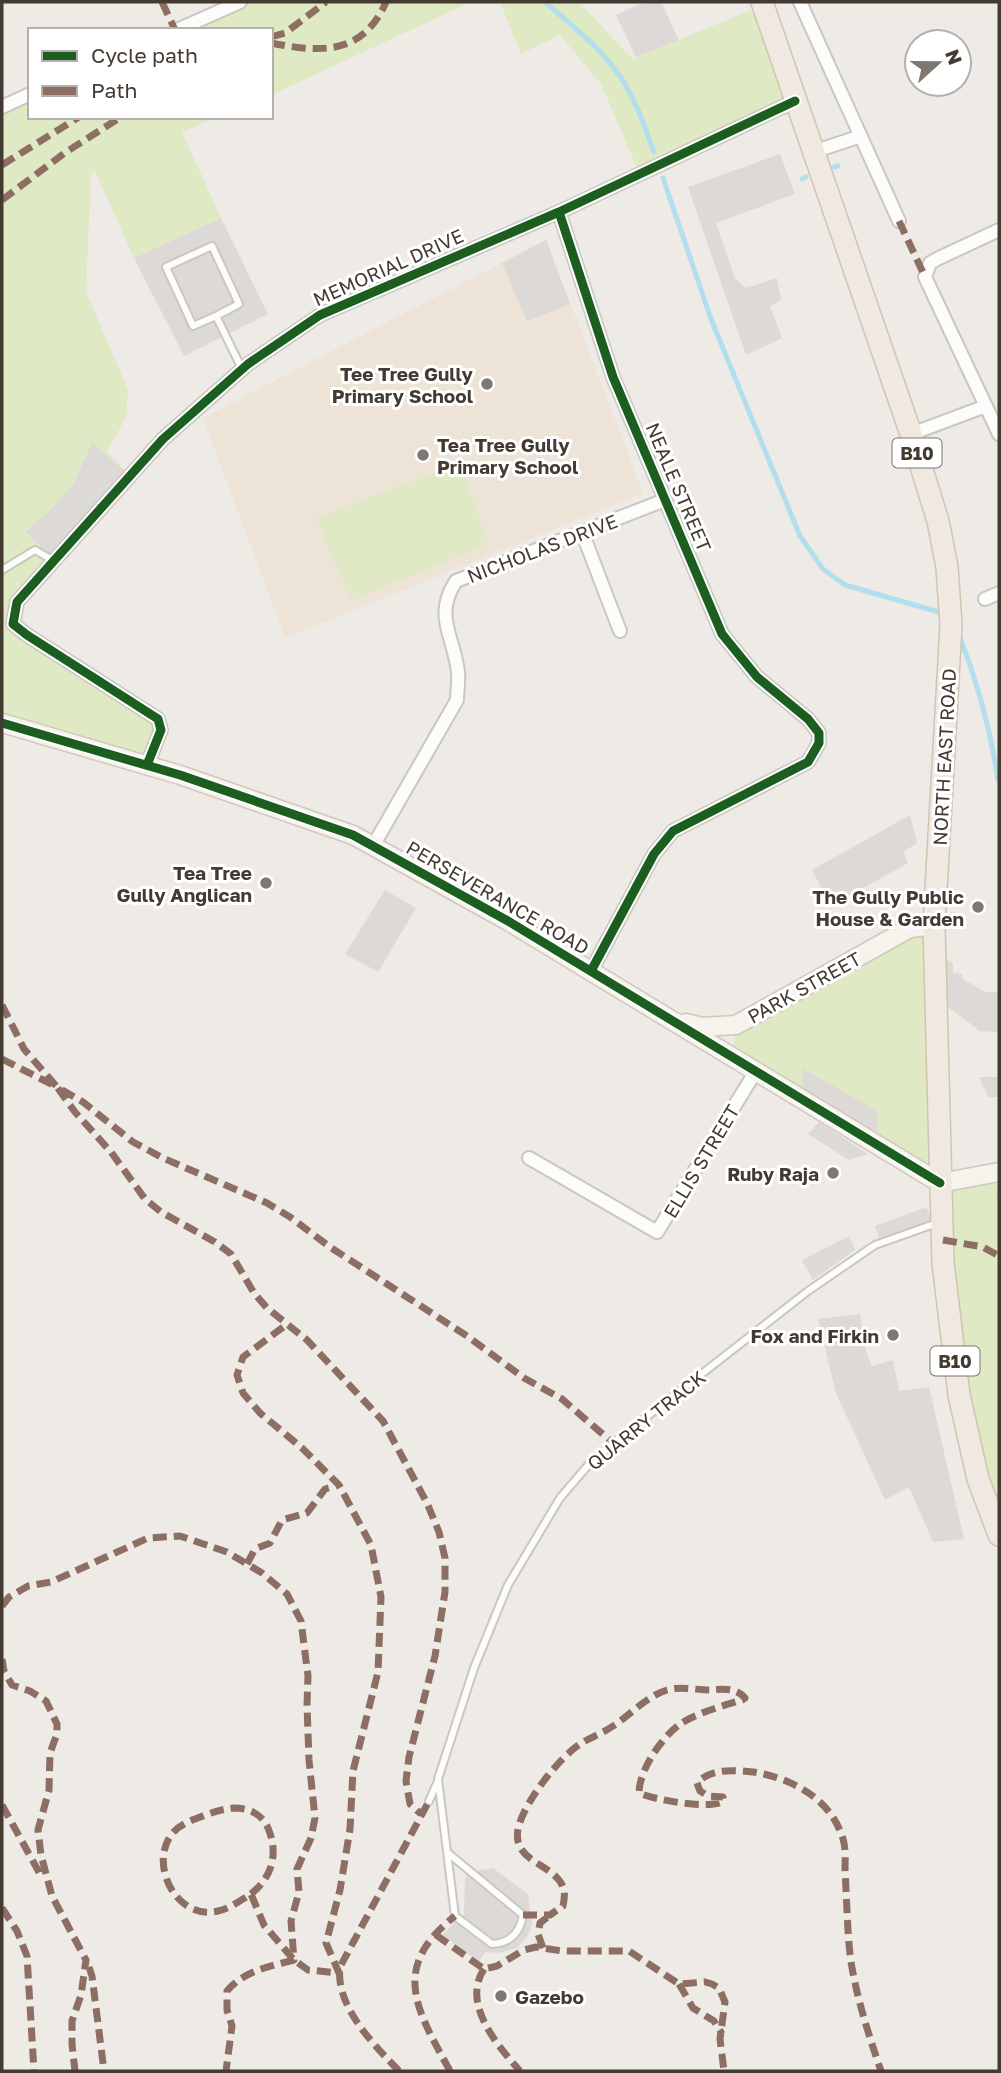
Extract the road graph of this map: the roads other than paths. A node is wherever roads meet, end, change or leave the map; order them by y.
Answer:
1 (240, 2) edge
2 (762, 2) edge
3 (800, 2) edge
4 (182, 28) edge
5 (28, 95) edge
6 (795, 101) junction
7 (2, 107) edge
8 (861, 136) junction
9 (813, 152) junction
10 (559, 212) junction
11 (899, 221) dead end
12 (999, 230) edge
13 (216, 316) junction
14 (242, 369) junction
15 (986, 407) junction
16 (911, 434) junction
17 (999, 434) edge
18 (665, 500) junction
19 (582, 532) junction
20 (54, 561) junction
21 (2, 569) edge
22 (999, 593) edge
23 (985, 599) dead end
24 (620, 631) dead end
25 (2, 723) edge
26 (147, 765) junction
27 (373, 846) junction
28 (934, 925) junction
29 (591, 971) junction
30 (669, 1018) junction
31 (736, 1025) junction
32 (733, 1057) junction
33 (755, 1071) junction
34 (529, 1158) dead end
35 (999, 1172) edge
36 (940, 1183) junction
37 (942, 1221) junction
38 (999, 1535) edge
39 (439, 1779) junction
40 (429, 1801) dead end
41 (448, 1853) junction

1 - 4 street
2 - 6 main road, NORTH EAST ROAD / B10
3 - 8 street
5 - 7 street
6 - 9 main road, NORTH EAST ROAD / B10
6 - 10 street, MEMORIAL DRIVE
8 - 9 street
8 - 11 street
9 - 16 main road, NORTH EAST ROAD / B10
10 - 14 street, MEMORIAL DRIVE
10 - 18 street, NEALE STREET
12 - 15 street
13 - 13 lane
13 - 14 lane
14 - 20 street, MEMORIAL DRIVE
15 - 16 street
15 - 17 street
16 - 28 main road, NORTH EAST ROAD / B10
18 - 19 street, NICHOLAS DRIVE
18 - 29 street, NEALE STREET
19 - 24 street
19 - 27 street, NICHOLAS DRIVE
20 - 21 lane
20 - 26 street, MEMORIAL DRIVE
22 - 23 street
25 - 26 street, PERSEVERANCE ROAD
26 - 27 street, PERSEVERANCE ROAD
27 - 29 street, PERSEVERANCE ROAD
28 - 31 street, PARK STREET
28 - 36 main road, NORTH EAST ROAD / B10
29 - 30 street, PERSEVERANCE ROAD
30 - 31 street, PARK STREET
30 - 32 street, PERSEVERANCE ROAD
31 - 32 street
32 - 33 street, PERSEVERANCE ROAD
33 - 34 street, ELLIS STREET
33 - 36 street, PERSEVERANCE ROAD
35 - 36 street
36 - 37 main road, NORTH EAST ROAD / B10
37 - 38 main road, NORTH EAST ROAD / B10
37 - 39 lane, QUARRY TRACK
39 - 40 lane
39 - 41 lane, QUARRY TRACK
41 - 41 lane, QUARRY TRACK

